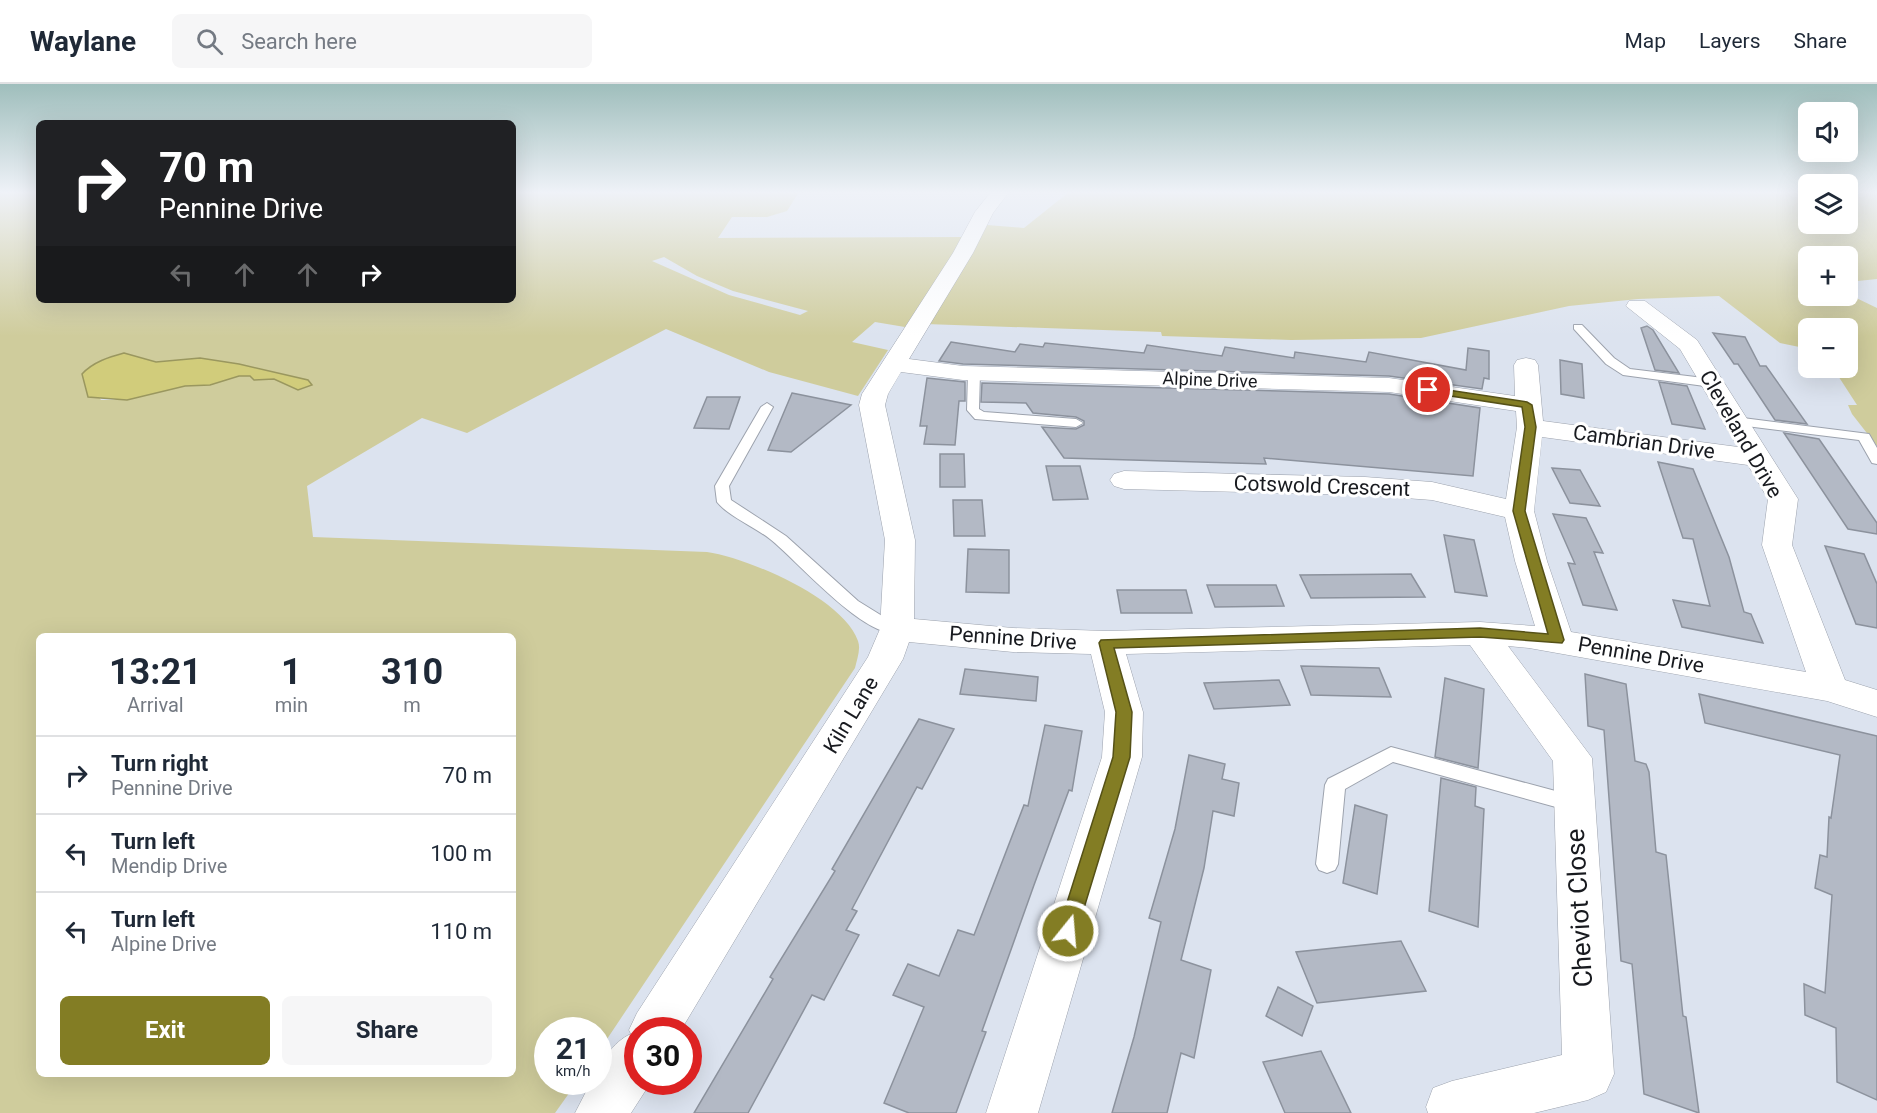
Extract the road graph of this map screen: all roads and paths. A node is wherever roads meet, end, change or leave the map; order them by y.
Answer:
1 (970, 240) edge
2 (1637, 306) dead end
3 (1578, 327) dead end
4 (893, 364) junction
5 (1526, 365) dead end
6 (975, 373) junction
7 (1712, 383) junction
8 (767, 407) dead end
9 (1528, 416) junction
10 (1735, 421) junction
11 (1852, 421) dead end
12 (1076, 423) dead end
13 (1864, 437) junction
14 (1758, 458) junction
15 (1877, 460) edge
16 (1124, 480) dead end
17 (1519, 511) junction
18 (897, 629) junction
19 (1480, 633) junction
20 (1557, 640) junction
21 (1106, 643) junction
22 (1830, 689) junction
23 (1877, 704) edge
24 (1574, 804) junction
25 (1327, 864) dead end
26 (662, 1017) edge
27 (624, 1078) edge
28 (1452, 1107) dead end
29 (1021, 1110) edge
30 (602, 1113) edge

1 - 4 street, Kiln Lane
2 - 7 street, Cleveland Drive
3 - 7 lane
4 - 6 street, Alpine Drive
4 - 18 street, Kiln Lane
5 - 9 street
6 - 9 street, Alpine Drive
6 - 12 lane
7 - 10 street, Cleveland Drive
8 - 18 lane
9 - 14 street, Cambrian Drive
9 - 17 street
10 - 13 lane
10 - 14 street, Cleveland Drive
11 - 13 lane
13 - 15 lane
14 - 22 street, Cleveland Drive
16 - 17 street, Cotswold Crescent
17 - 20 street
18 - 21 street, Pennine Drive
18 - 26 street, Kiln Lane
19 - 20 street, Pennine Drive
19 - 21 street, Pennine Drive
19 - 24 street, Cheviot Close
20 - 22 street, Pennine Drive
21 - 29 street
22 - 23 street, Pennine Drive
24 - 25 lane
24 - 28 street, Cheviot Close
27 - 30 street

